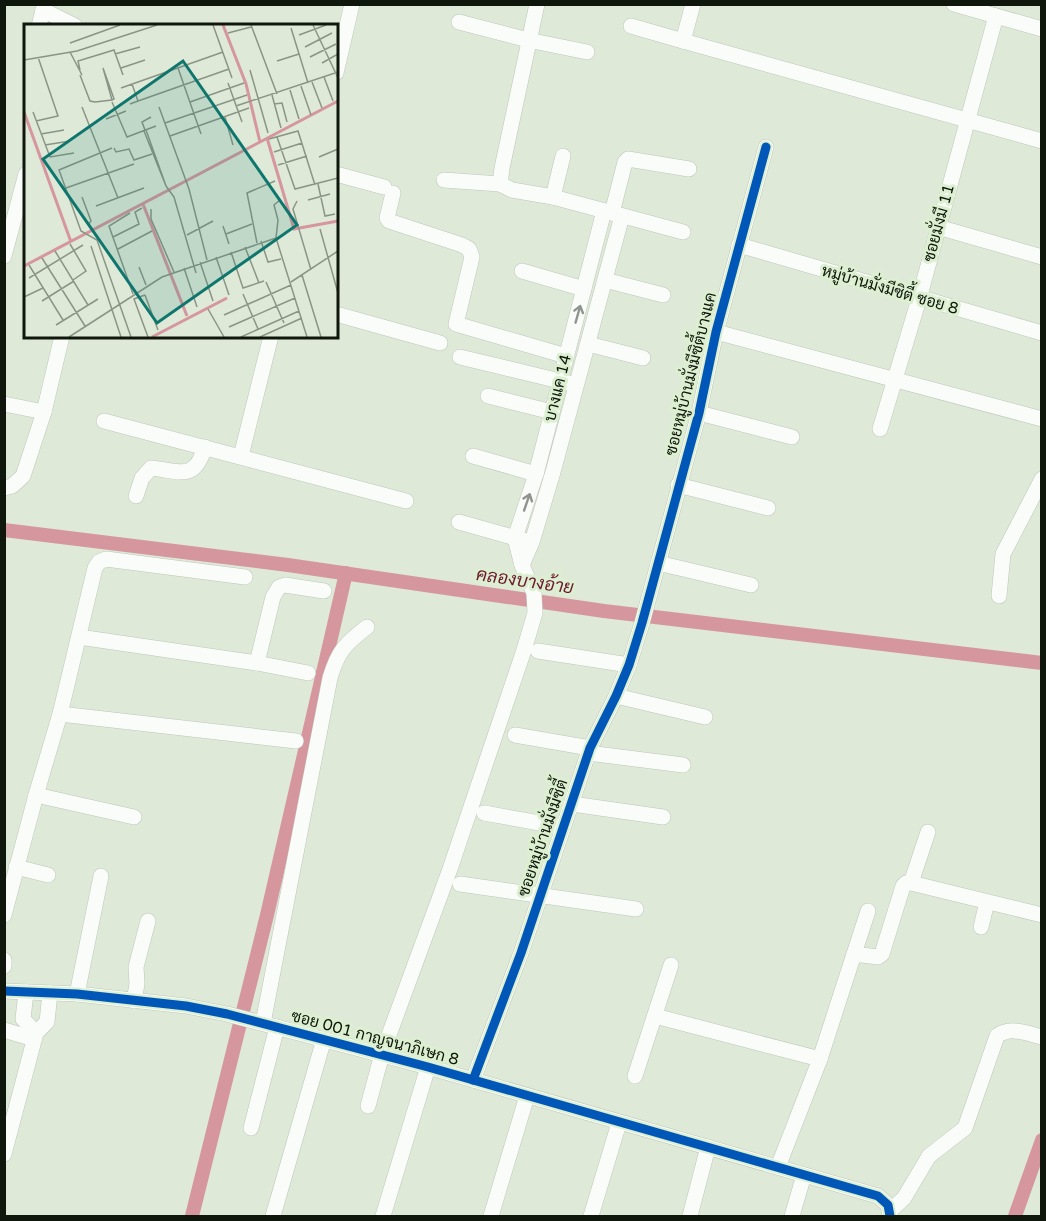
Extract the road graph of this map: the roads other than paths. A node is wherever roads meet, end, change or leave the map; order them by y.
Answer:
1 (352, 4) edge
2 (537, 4) edge
3 (693, 4) edge
4 (954, 4) edge
5 (44, 7) edge
6 (996, 16) junction
7 (459, 22) dead end
8 (40, 24) edge
9 (72, 24) edge
10 (631, 26) dead end
11 (1041, 29) edge
12 (528, 40) junction
13 (683, 41) junction
14 (587, 52) dead end
15 (338, 64) edge
16 (967, 120) junction
17 (1041, 141) edge
18 (766, 147) dead end
19 (563, 156) dead end
20 (689, 169) dead end
21 (338, 175) edge
22 (444, 180) dead end
23 (500, 184) junction
24 (24, 189) edge
25 (553, 197) junction
26 (613, 213) junction
27 (19, 226) edge
28 (938, 227) junction
29 (683, 232) dead end
30 (739, 246) junction
31 (4, 256) edge
32 (1041, 256) edge
33 (522, 271) dead end
34 (605, 280) junction
35 (585, 289) junction
36 (663, 295) dead end
37 (919, 299) junction
38 (338, 315) edge
39 (716, 332) junction
40 (1041, 333) edge
41 (62, 338) edge
42 (270, 338) edge
43 (440, 343) dead end
44 (588, 344) junction
45 (566, 356) junction
46 (460, 357) dead end
47 (643, 358) dead end
48 (895, 379) junction
49 (559, 381) junction
50 (575, 386) junction
51 (488, 396) dead end
52 (4, 404) edge
53 (44, 412) junction
54 (552, 412) junction
55 (699, 413) junction
56 (1041, 419) edge
57 (104, 421) dead end
58 (880, 429) dead end
59 (792, 437) dead end
60 (205, 447) junction
61 (241, 456) junction
62 (473, 456) dead end
63 (537, 470) junction
64 (553, 472) junction
65 (1041, 479) edge
66 (678, 485) junction
67 (4, 488) edge
68 (136, 496) dead end
69 (406, 501) dead end
70 (768, 508) dead end
71 (459, 522) dead end
72 (515, 538) junction
73 (532, 542) junction
74 (658, 563) junction
75 (522, 565) junction
76 (245, 577) dead end
77 (751, 585) dead end
78 (324, 591) dead end
79 (999, 596) dead end
80 (646, 608) joint
81 (367, 627) dead end
82 (79, 637) junction
83 (538, 651) dead end
84 (256, 663) junction
85 (629, 665) junction
86 (309, 673) dead end
87 (616, 696) junction
88 (60, 714) junction
89 (705, 717) dead end
90 (515, 735) dead end
91 (296, 741) dead end
92 (589, 751) junction
93 (683, 765) dead end
94 (36, 795) junction
95 (572, 804) junction
96 (484, 813) dead end
97 (134, 817) dead end
98 (663, 817) dead end
99 (562, 828) junction
100 (928, 832) dead end
101 (16, 867) junction
102 (48, 875) dead end
103 (101, 876) dead end
104 (911, 883) junction
105 (460, 884) dead end
106 (539, 896) junction
107 (987, 902) junction
108 (636, 909) dead end
109 (868, 911) dead end
110 (4, 915) edge
111 (1041, 915) edge
112 (148, 921) dead end
113 (981, 927) dead end
114 (854, 954) junction
115 (4, 960) edge
116 (671, 965) dead end
117 (4, 966) edge
118 (4, 991) edge
119 (26, 992) junction
120 (50, 993) junction
121 (77, 994) junction
122 (134, 1000) junction
123 (655, 1016) junction
124 (270, 1025) junction
125 (4, 1030) edge
126 (35, 1036) junction
127 (1041, 1037) edge
128 (324, 1039) junction
129 (382, 1054) junction
130 (820, 1059) junction
131 (428, 1067) junction
132 (635, 1076) dead end
133 (473, 1080) junction
134 (527, 1096) junction
135 (368, 1106) dead end
136 (619, 1123) junction
137 (251, 1128) dead end
138 (708, 1147) junction
139 (4, 1154) edge
140 (778, 1167) junction
141 (804, 1175) junction
142 (890, 1214) edge
143 (273, 1216) edge
144 (383, 1216) edge
145 (491, 1216) edge
146 (591, 1216) edge
147 (690, 1216) edge
148 (792, 1216) edge

1 - 15 street
2 - 12 street
3 - 13 street
4 - 6 street
5 - 8 street
5 - 9 street
6 - 11 street
6 - 16 street, ซอยมั่งมี 11
7 - 12 street
10 - 13 street
12 - 14 street
12 - 23 street
13 - 16 street
16 - 17 street
16 - 28 street, ซอยมั่งมี 11
18 - 30 street, ซอยหมู่บ้านมั่งมีซิตี้บางแค
19 - 25 street
20 - 26 street
21 - 45 street
22 - 23 street
23 - 25 street
24 - 27 street
25 - 26 street
26 - 29 street
26 - 34 street, บางแค 14
26 - 35 street, บางแค 14
27 - 31 street
28 - 32 street
28 - 37 street, ซอยมั่งมี 11
30 - 37 street, หมู่บ้านมั่งมีซิตี้ ซอย 8
30 - 39 street, ซอยหมู่บ้านมั่งมีซิตี้บางแค
33 - 35 street
34 - 36 street
34 - 44 street, บางแค 14
45 -> 35 street, บางแค 14
37 - 40 street, หมู่บ้านมั่งมีซิตี้ ซอย 8
37 - 48 street, ซอยมั่งมี 11
38 - 43 street
39 - 48 street, ซอยหมู่บ้านมั่งมีซิตี้บางแค
39 - 55 street, ซอยหมู่บ้านมั่งมีซิตี้บางแค
41 - 53 street
42 - 61 street
44 - 47 street
44 - 50 street, บางแค 14
45 - 49 street, บางแค 14
46 - 49 street
48 - 56 street, ซอยหมู่บ้านมั่งมีซิตี้บางแค
48 - 58 street, ซอยมั่งมี 11
49 - 50 street
49 - 54 street, บางแค 14
50 - 64 street, บางแค 14
51 - 54 street
52 - 53 street
53 - 67 street
54 - 63 street, บางแค 14
55 - 59 street
55 - 66 street, ซอยหมู่บ้านมั่งมีซิตี้บางแค
57 - 60 street
60 - 61 street
60 - 68 street
61 - 69 street
62 - 63 street
63 - 64 street
72 -> 63 street, บางแค 14
64 - 73 street, บางแค 14
65 - 79 street
66 - 70 street
66 - 74 street, ซอยหมู่บ้านมั่งมีซิตี้บางแค
71 - 72 street
72 - 73 street
72 - 75 street
73 - 75 street, บางแค 14
74 - 77 street
74 - 80 street, ซอยหมู่บ้านมั่งมีซิตี้บางแค
75 - 129 street
76 - 82 street
78 - 84 street
80 - 85 street, ซอยหมู่บ้านมั่งมีซิตี้
81 - 124 street
82 - 84 street
82 - 88 street
83 - 85 street
84 - 86 street
85 - 87 street, ซอยหมู่บ้านมั่งมีซิตี้
87 - 89 street
87 - 92 street, ซอยหมู่บ้านมั่งมีซิตี้
88 - 91 street
88 - 94 street
90 - 92 street
92 - 93 street
92 - 95 street, ซอยหมู่บ้านมั่งมีซิตี้
94 - 97 street
94 - 101 street
95 - 98 street
95 - 99 street, ซอยหมู่บ้านมั่งมีซิตี้
96 - 99 street
99 - 106 street, ซอยหมู่บ้านมั่งมีซิตี้
100 - 104 street
101 - 102 street
101 - 110 street
103 - 121 street
104 - 107 street
104 - 114 street
105 - 106 street
106 - 108 street
106 - 133 street, ซอยหมู่บ้านมั่งมีซิตี้
107 - 111 street
107 - 113 street
109 - 114 street
112 - 122 street
114 - 130 street
115 - 117 street
116 - 123 street
118 - 119 street, ซอย 001 กาญจนาภิเษก 8
119 - 120 street, ซอย 001 กาญจนาภิเษก 8
119 - 126 street
120 - 121 street, ซอย 001 กาญจนาภิเษก 8
120 - 126 street
121 - 122 street, ซอย 001 กาญจนาภิเษก 8
122 - 124 street, ซอย 001 กาญจนาภิเษก 8
123 - 130 street
123 - 132 street
124 - 128 street, ซอย 001 กาญจนาภิเษก 8
124 - 137 street
125 - 126 street
126 - 139 street
127 - 142 street
128 - 129 street, ซอย 001 กาญจนาภิเษก 8
128 - 143 street
129 - 131 street, ซอย 001 กาญจนาภิเษก 8
129 - 135 street
130 - 140 street
131 - 133 street, ซอย 001 กาญจนาภิเษก 8
131 - 144 street
133 - 134 street, ซอย 001 กาญจนาภิเษก 8
134 - 136 street, ซอย 001 กาญจนาภิเษก 8
134 - 145 street
136 - 138 street, ซอย 001 กาญจนาภิเษก 8
136 - 146 street
138 - 140 street, ซอย 001 กาญจนาภิเษก 8
138 - 147 street
140 - 141 street, ซอย 001 กาญจนาภิเษก 8
141 - 142 street, ซอย 001 กาญจนาภิเษก 8
141 - 148 street

